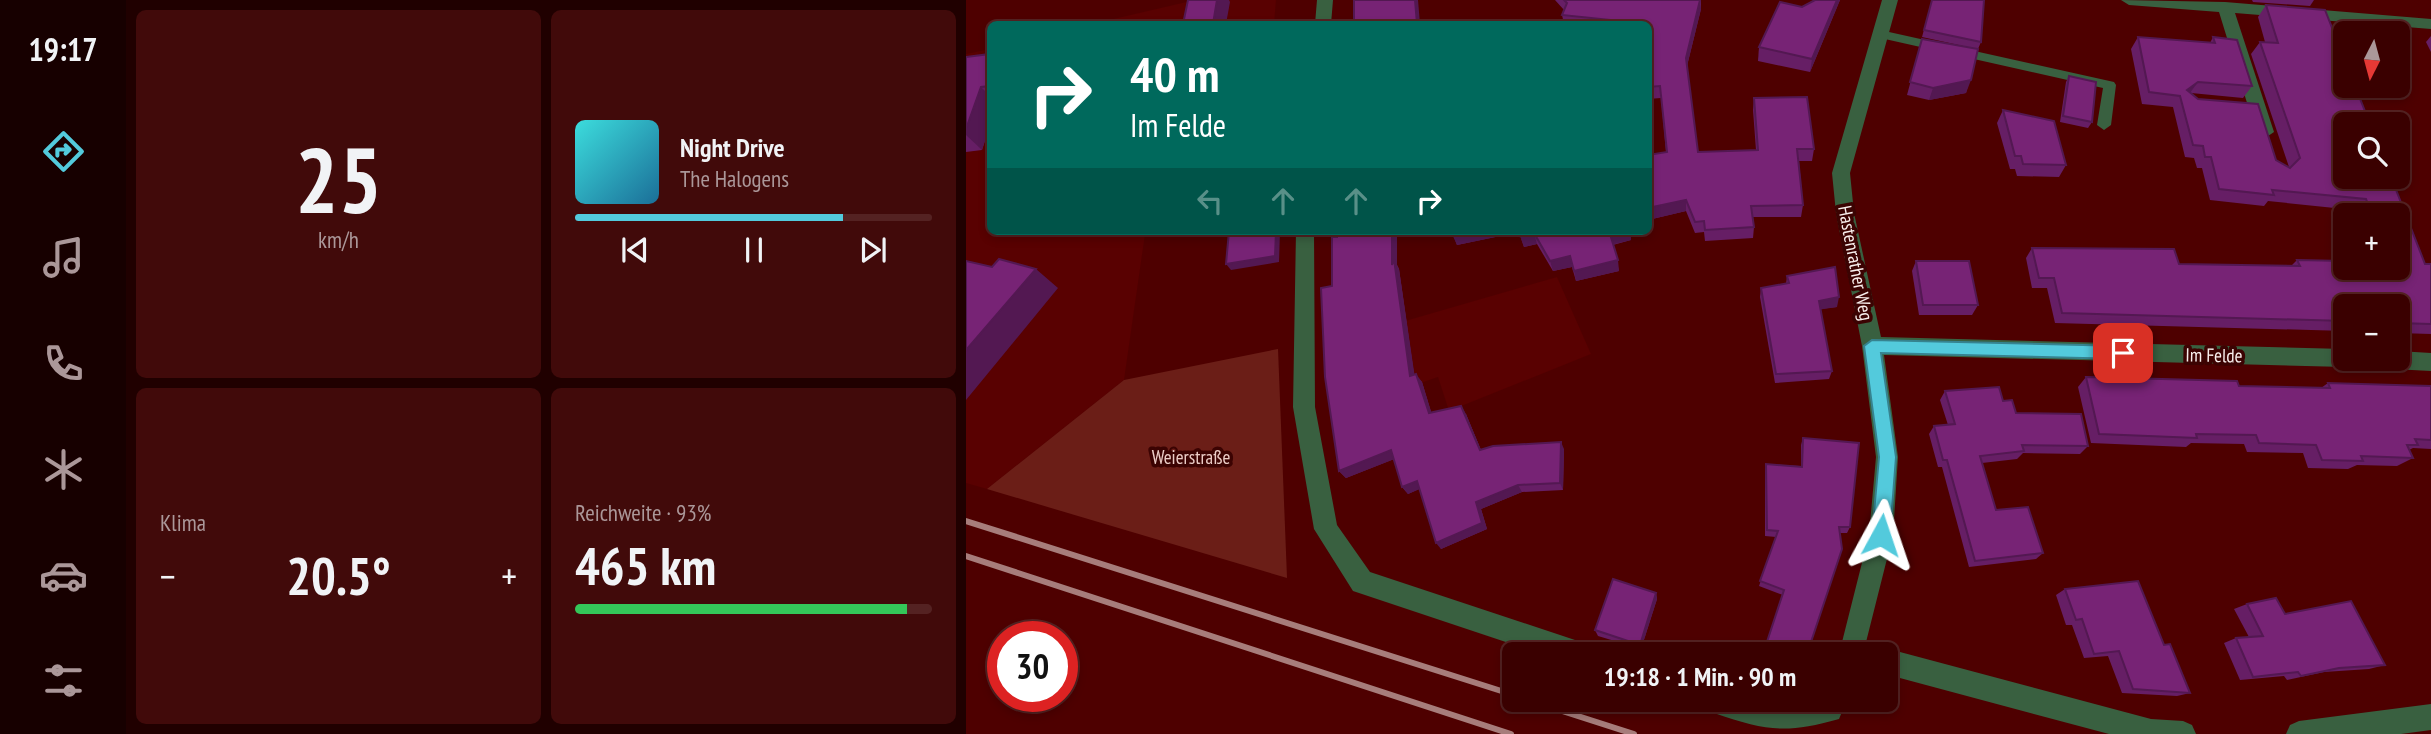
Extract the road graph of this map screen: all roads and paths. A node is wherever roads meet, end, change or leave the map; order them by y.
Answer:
1 (1325, 0) edge
2 (1890, 0) edge
3 (2130, 0) edge
4 (2225, 7) junction
5 (1323, 21) edge
6 (2431, 24) edge
7 (1880, 34) junction
8 (2104, 125) dead end
9 (2270, 145) edge
10 (1305, 235) edge
11 (1872, 346) junction
12 (2333, 358) edge
13 (2410, 361) edge
14 (2431, 362) edge
15 (1542, 642) edge
16 (1858, 642) edge
17 (1898, 664) edge
18 (1750, 712) edge
19 (1813, 712) edge
20 (2431, 718) edge
21 (2183, 734) edge
22 (2299, 734) edge

1 - 5 street
2 - 7 street, Hastenrather Weg
3 - 4 street
4 - 6 street
4 - 9 street
7 - 8 lane
7 - 11 street, Hastenrather Weg
10 - 15 street
11 - 12 street, Im Felde
11 - 16 street, Hastenrather Weg
13 - 14 street
17 - 21 street
18 - 19 street
20 - 22 street

